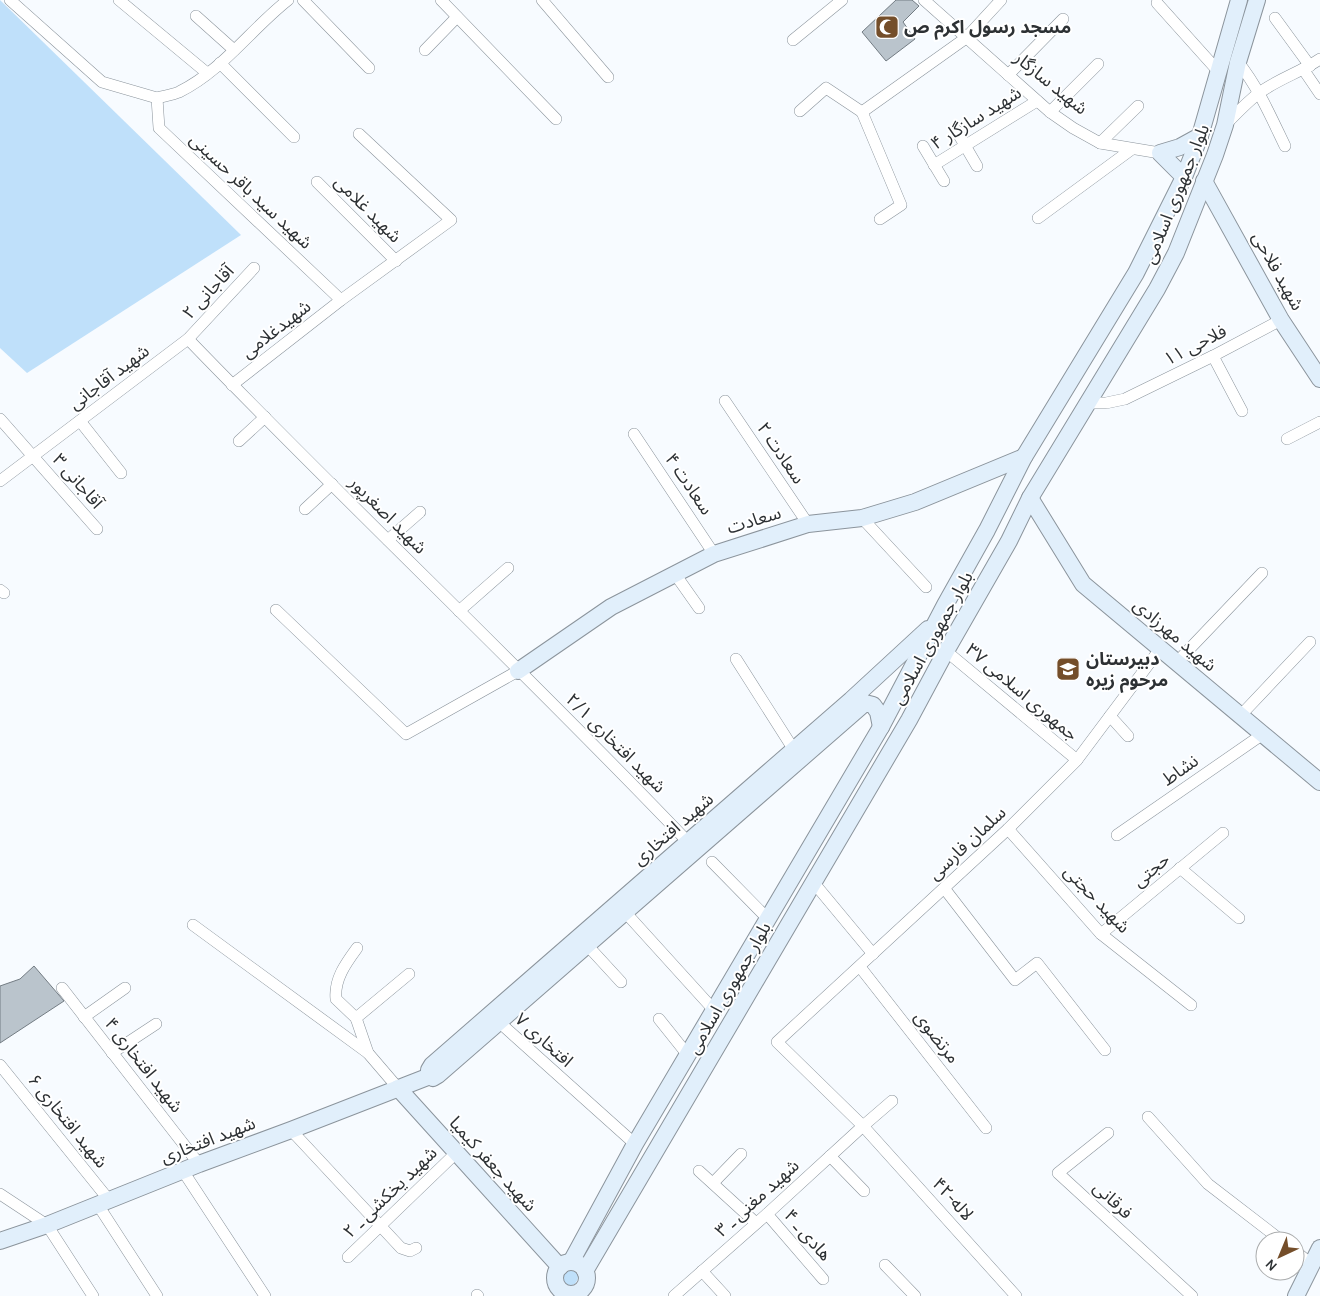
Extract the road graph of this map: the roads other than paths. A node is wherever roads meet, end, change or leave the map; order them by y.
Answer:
1 (10, 0) edge
2 (119, 0) edge
3 (288, 0) edge
4 (303, 0) edge
5 (441, 0) edge
6 (542, 0) edge
7 (842, 0) edge
8 (924, 0) edge
9 (1000, 0) edge
10 (1239, 0) edge
11 (1257, 0) edge
12 (1157, 3) dead end
13 (196, 16) dead end
14 (457, 17) junction
15 (1275, 18) dead end
16 (1063, 19) dead end
17 (966, 38) junction
18 (793, 40) dead end
19 (234, 50) junction
20 (425, 50) dead end
21 (1320, 59) edge
22 (1238, 62) junction
23 (220, 64) junction
24 (1098, 64) dead end
25 (1307, 67) junction
26 (369, 68) dead end
27 (1218, 71) junction
28 (207, 73) junction
29 (1008, 75) junction
30 (608, 77) dead end
31 (1259, 93) junction
32 (1320, 94) edge
33 (157, 98) junction
34 (1037, 101) junction
35 (1138, 106) dead end
36 (800, 111) dead end
37 (862, 112) junction
38 (1050, 112) junction
39 (556, 118) dead end
40 (1225, 125) junction
41 (956, 130) dead end
42 (359, 134) dead end
43 (1200, 136) junction
44 (294, 137) dead end
45 (1100, 143) junction
46 (923, 146) dead end
47 (965, 146) junction
48 (1285, 146) dead end
49 (1132, 149) junction
50 (1160, 153) junction
51 (934, 165) junction
52 (977, 166) dead end
53 (1184, 177) junction
54 (944, 181) dead end
55 (1204, 181) junction
56 (316, 182) dead end
57 (1038, 218) dead end
58 (880, 219) dead end
59 (1153, 238) junction
60 (1176, 253) junction
61 (396, 261) junction
62 (254, 268) dead end
63 (1136, 273) junction
64 (1157, 289) junction
65 (341, 300) junction
66 (1281, 320) junction
67 (188, 339) junction
68 (1213, 356) junction
69 (1320, 379) edge
70 (232, 385) junction
71 (725, 401) dead end
72 (1089, 402) junction
73 (1242, 411) dead end
74 (265, 418) junction
75 (0, 419) edge
76 (80, 420) junction
77 (1320, 422) edge
78 (634, 434) dead end
79 (1287, 439) dead end
80 (239, 441) dead end
81 (33, 456) junction
82 (1024, 457) junction
83 (121, 473) dead end
84 (0, 480) edge
85 (332, 484) junction
86 (1030, 498) junction
87 (305, 509) dead end
88 (420, 512) dead end
89 (862, 518) junction
90 (808, 524) junction
91 (96, 528) dead end
92 (987, 530) junction
93 (388, 540) junction
94 (1009, 541) junction
95 (714, 554) junction
96 (508, 568) dead end
97 (965, 571) junction
98 (1262, 573) dead end
99 (675, 574) junction
100 (984, 585) junction
101 (926, 587) dead end
102 (699, 608) dead end
103 (276, 610) dead end
104 (459, 611) junction
105 (937, 620) junction
106 (1310, 642) dead end
107 (1160, 649) junction
108 (946, 652) junction
109 (736, 660) dead end
110 (1177, 662) junction
111 (518, 671) junction
112 (852, 706) junction
113 (1241, 715) junction
114 (1110, 716) junction
115 (881, 727) junction
116 (1263, 734) junction
117 (1128, 736) dead end
118 (794, 750) junction
119 (1077, 760) junction
120 (1320, 782) edge
121 (1008, 829) junction
122 (1223, 833) dead end
123 (1117, 835) dead end
124 (688, 842) junction
125 (712, 862) dead end
126 (1180, 868) junction
127 (814, 883) junction
128 (944, 888) junction
129 (625, 912) junction
130 (767, 918) junction
131 (1239, 918) dead end
132 (192, 926) dead end
133 (1101, 934) junction
134 (587, 945) junction
135 (357, 948) dead end
136 (873, 954) junction
137 (860, 967) junction
138 (409, 974) dead end
139 (621, 982) dead end
140 (62, 988) dead end
141 (125, 988) dead end
142 (1191, 1005) dead end
143 (713, 1009) junction
144 (84, 1017) junction
145 (356, 1018) junction
146 (659, 1019) dead end
147 (499, 1022) junction
148 (156, 1024) dead end
149 (777, 1042) joint
150 (1105, 1050) dead end
151 (112, 1053) junction
152 (368, 1053) junction
153 (687, 1054) junction
154 (0, 1065) edge
155 (431, 1070) junction
156 (398, 1088) junction
157 (892, 1101) dead end
158 (1148, 1117) dead end
159 (863, 1126) junction
160 (986, 1128) dead end
161 (291, 1130) junction
162 (1108, 1133) dead end
163 (635, 1144) junction
164 (456, 1153) junction
165 (741, 1154) dead end
166 (830, 1156) junction
167 (199, 1164) junction
168 (183, 1171) junction
169 (699, 1171) dead end
170 (712, 1183) junction
171 (864, 1191) dead end
172 (0, 1194) edge
173 (104, 1202) junction
174 (767, 1214) junction
175 (756, 1223) junction
176 (47, 1224) junction
177 (380, 1226) junction
178 (1269, 1231) edge
179 (0, 1241) edge
180 (416, 1248) dead end
181 (1320, 1248) edge
182 (348, 1257) dead end
183 (1305, 1259) edge
184 (565, 1264) junction
185 (1311, 1264) junction
186 (885, 1265) dead end
187 (702, 1271) junction
188 (822, 1279) dead end
189 (583, 1288) edge
190 (553, 1290) edge
191 (94, 1296) edge
192 (157, 1296) edge
193 (265, 1296) edge
194 (674, 1296) edge
195 (725, 1296) edge
196 (915, 1296) edge
197 (1016, 1296) edge
198 (1192, 1296) edge
199 (1296, 1296) edge

1 - 33 street
2 - 28 street
3 - 19 street
4 - 26 street
5 - 14 street
6 - 30 street
7 - 18 street
8 - 17 street, شهید سازگار
9 - 17 street
10 - 27 street, بلوار جمهوری اسلامی
11 - 22 street, بلوار جمهوری اسلامی
12 - 27 street
13 - 19 street
14 - 20 street
14 - 39 street
15 - 25 street
16 - 29 street
17 - 29 street, شهید سازگار
17 - 37 street
19 - 23 street
21 - 25 street
22 - 31 street
22 - 40 street, بلوار جمهوری اسلامی
23 - 28 street
23 - 44 street
24 - 38 street
25 - 31 street
25 - 32 street
27 - 43 street, بلوار جمهوری اسلامی
28 - 33 street
29 - 34 street, شهید سازگار
31 - 40 street
31 - 48 street
33 - 65 street, شهید سید باقر حسینی
34 - 38 street, شهید سازگار
34 - 47 street, شهید سازگار ۴
35 - 45 street
36 - 37 street
37 - 58 street
38 - 45 street, شهید سازگار
40 - 55 street, بلوار جمهوری اسلامی
41 - 47 street
42 - 61 street, شهیدغلامی
43 - 50 street, شهید سازگار
43 - 53 street, بلوار جمهوری اسلامی
45 - 49 street, شهید سازگار
46 - 51 street
47 - 51 street, شهید سازگار ۴
47 - 52 street
49 - 50 street, شهید سازگار
49 - 57 street
50 - 53 street
51 - 54 street
53 - 59 street, بلوار جمهوری اسلامی
55 - 60 street, بلوار جمهوری اسلامی
55 - 66 street, شهید فلاحی
56 - 61 street, شهید غلامی
59 - 60 street
59 - 63 street, بلوار جمهوری اسلامی
60 - 64 street, بلوار جمهوری اسلامی
61 - 65 street, شهیدغلامی
62 - 67 street, آقاجانی ۲
63 - 64 street
63 - 82 street, بلوار جمهوری اسلامی
64 - 72 street, بلوار جمهوری اسلامی
65 - 70 street, شهیدغلامی
66 - 68 street, فلاحی ۱۱
66 - 69 street, شهید فلاحی
67 - 70 street
67 - 76 street, شهید آقاجانی
68 - 72 street, فلاحی ۱۱
68 - 73 street
70 - 74 street, شهید اصغرپور
71 - 90 street, سعادت ۲
72 - 86 street, بلوار جمهوری اسلامی
74 - 80 street
74 - 85 street, شهید اصغرپور
75 - 81 street, آقاجانی ۳
76 - 81 street, شهید آقاجانی
76 - 83 street
77 - 79 street
78 - 95 street, سعادت ۴
81 - 84 street, شهید آقاجانی
81 - 91 street, آقاجانی ۳
82 - 89 street, سعادت
82 - 92 street, بلوار جمهوری اسلامی
85 - 87 street
85 - 93 street, شهید اصغرپور
86 - 94 street, بلوار جمهوری اسلامی
86 - 107 street, شهید مهرزادی
88 - 93 street
89 - 90 street, سعادت
89 - 101 street
90 - 95 street, سعادت
92 - 94 street
92 - 97 street, بلوار جمهوری اسلامی
93 - 104 street, شهید اصغرپور
94 - 100 street, بلوار جمهوری اسلامی
95 - 99 street, سعادت
96 - 104 street
97 - 100 street
97 - 105 street, بلوار جمهوری اسلامی
98 - 110 street
99 - 102 street
99 - 111 street, سعادت
100 - 108 street, بلوار جمهوری اسلامی
103 - 111 street
104 - 111 street, شهید اصغرپور
105 - 112 street, شهید افتخاری
105 - 115 street, بلوار جمهوری اسلامی
106 - 113 street
107 - 110 street, شهید مهرزادی
107 - 114 street, سلمان فارسی
108 - 119 street, جمهوری اسلامی ۳۷
108 - 127 street, بلوار جمهوری اسلامی
109 - 118 street
110 - 113 street, شهید مهرزادی
111 - 124 street, شهید افتخاری ۲/۱
112 - 115 street
112 - 118 street, شهید افتخاری
112 - 129 street
113 - 116 street, شهید مهرزادی
114 - 117 street
114 - 119 street, سلمان فارسی
115 - 130 street, بلوار جمهوری اسلامی
116 - 120 street, شهید مهرزادی
116 - 123 street, نشاط
118 - 124 street, شهید افتخاری
119 - 121 street, سلمان فارسی
121 - 128 street, سلمان فارسی
121 - 133 street, شهید حجتی
122 - 126 street, حجتی
124 - 155 street, شهید افتخاری
125 - 130 street
126 - 131 street
126 - 133 street, حجتی
127 - 136 street
127 - 189 street, بلوار جمهوری اسلامی
128 - 136 street, سلمان فارسی
128 - 150 street
129 - 134 street
129 - 143 street
130 - 143 street, بلوار جمهوری اسلامی
132 - 152 street
133 - 142 street, شهید حجتی
134 - 139 street
134 - 147 street
135 - 145 street
136 - 137 street, سلمان فارسی
137 - 149 street, سلمان فارسی
137 - 160 street, مرتضوی
138 - 145 street
140 - 144 street, شهید افتخاری ۴
141 - 144 street
143 - 153 street, بلوار جمهوری اسلامی
144 - 151 street, شهید افتخاری ۴
145 - 152 street
146 - 153 street
147 - 155 street
147 - 163 street, افتخاری ۷
148 - 151 street
149 - 159 street, لاله-۴۲
151 - 167 street, شهید افتخاری ۴
152 - 156 street
153 - 163 street, بلوار جمهوری اسلامی
154 - 173 street, شهید افتخاری ۶
155 - 156 street, شهید افتخاری
156 - 161 street, شهید افتخاری
156 - 164 street, شهید جعفر کیمیا
157 - 159 street, شهید مغنی ـ ۳
158 - 178 street
159 - 166 street, شهید مغنی ـ ۳
159 - 197 street, لاله-۴۲
161 - 167 street, شهید افتخاری
161 - 177 street
162 - 198 street, فرقانی
163 - 184 street, بلوار جمهوری اسلامی
164 - 177 street, شهید یخکشی ـ ۲
164 - 184 street, شهید جعفر کیمیا
165 - 170 street
166 - 171 street
166 - 174 street, شهید مغنی ـ ۳
167 - 168 street, شهید افتخاری
168 - 173 street, شهید افتخاری
168 - 193 street
169 - 170 street
170 - 175 street
172 - 176 street
173 - 176 street, شهید افتخاری
173 - 192 street, شهید افتخاری ۶
174 - 175 street, شهید مغنی ـ ۳
174 - 188 street, هادی ـ ۴
175 - 187 street, شهید مغنی ـ ۳
176 - 179 street, شهید افتخاری
176 - 191 street
177 - 180 street
177 - 182 street, شهید یخکشی ـ ۲
181 - 185 street
183 - 185 street
184 - 189 street, شهید جعفر کیمیا
184 - 190 street, بلوار جمهوری اسلامی
185 - 199 street
186 - 196 street
187 - 194 street, شهید مغنی ـ ۳
187 - 195 street
189 - 190 street

